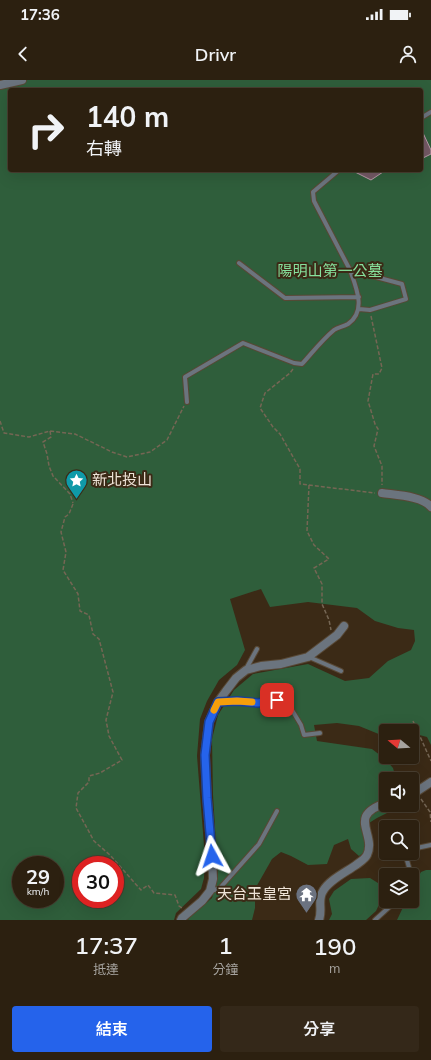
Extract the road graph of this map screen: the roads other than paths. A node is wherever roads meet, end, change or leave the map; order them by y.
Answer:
1 (22, 80) edge
2 (0, 85) edge
3 (336, 172) edge
4 (239, 263) dead end
5 (350, 270) junction
6 (358, 297) junction
7 (359, 308) junction
8 (187, 402) road end
9 (382, 493) road end
10 (431, 507) edge
11 (344, 626) dead end
12 (257, 649) dead end
13 (308, 657) junction
14 (246, 670) junction
15 (341, 671) dead end
16 (218, 702) junction
17 (320, 733) dead end
18 (431, 782) edge
19 (419, 790) edge
20 (379, 805) edge
21 (277, 811) dead end
22 (431, 845) edge
23 (419, 848) edge
24 (210, 891) junction
25 (388, 908) edge
26 (181, 920) edge
27 (319, 920) edge
28 (375, 920) edge

1 - 2 street
3 - 5 lane
4 - 6 lane
5 - 6 lane
5 - 7 lane
6 - 7 lane
7 - 8 lane
9 - 10 street
11 - 13 street
12 - 14 lane
13 - 14 street
13 - 15 lane
14 - 16 street
16 - 17 lane
16 - 24 street
18 - 19 street
20 - 27 street
21 - 24 lane
22 - 23 lane
24 - 26 street
25 - 28 lane

